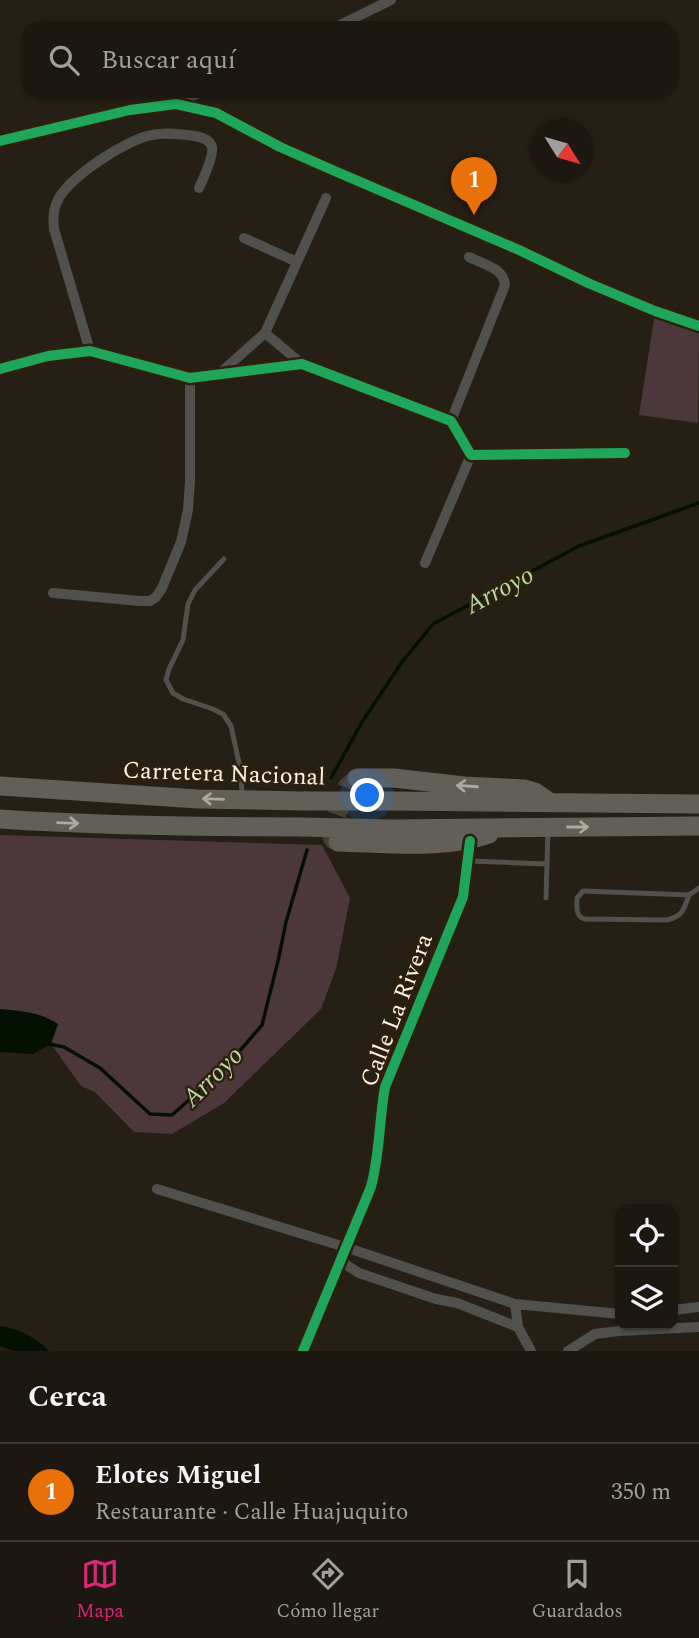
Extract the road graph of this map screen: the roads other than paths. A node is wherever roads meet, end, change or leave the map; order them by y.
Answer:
1 (391, 0) edge
2 (348, 21) edge
3 (188, 98) edge
4 (176, 104) junction
5 (0, 141) edge
6 (200, 188) dead end
7 (326, 198) dead end
8 (244, 238) dead end
9 (469, 257) dead end
10 (297, 262) junction
11 (699, 326) edge
12 (265, 333) junction
13 (90, 351) junction
14 (302, 364) junction
15 (0, 369) edge
16 (219, 374) junction
17 (190, 378) junction
18 (451, 421) junction
19 (625, 453) dead end
20 (471, 455) junction
21 (224, 559) dead end
22 (425, 563) dead end
23 (53, 593) dead end
24 (356, 778) dead end
25 (0, 786) edge
26 (242, 800) junction
27 (552, 803) junction
28 (699, 804) edge
29 (0, 819) edge
30 (510, 827) junction
31 (548, 827) junction
32 (699, 827) edge
33 (470, 841) junction
34 (338, 842) dead end
35 (468, 861) junction
36 (547, 864) junction
37 (699, 888) edge
38 (689, 895) junction
39 (547, 898) dead end
40 (157, 1189) dead end
41 (345, 1247) junction
42 (340, 1261) junction
43 (515, 1304) junction
44 (699, 1307) edge
45 (678, 1309) edge
46 (615, 1314) edge
47 (518, 1327) junction
48 (699, 1327) edge
49 (619, 1331) joint
50 (303, 1351) edge
51 (531, 1351) edge
52 (568, 1351) edge

1 - 2 street
3 - 4 street
4 - 5 street
4 - 11 street
6 - 13 street
7 - 10 street
8 - 10 street
9 - 18 street
10 - 12 street
12 - 14 street
12 - 16 street
13 - 15 street
13 - 17 street
14 - 16 street
14 - 18 street
16 - 17 street
17 - 23 street
18 - 20 street
19 - 20 street
20 - 22 street
21 - 26 lane
27 -> 24 highway
26 -> 25 highway, Carretera Nacional
26 - 27 highway, Carretera Nacional, bridge
27 - 28 highway, Carretera Nacional
29 -> 30 highway, bridge
30 - 31 highway
30 - 33 highway
31 -> 32 highway
31 - 36 lane
33 - 34 highway
33 - 35 street, Calle La Rivera
35 - 36 lane
35 - 41 street, Calle La Rivera
36 - 39 lane
37 - 38 lane
38 - 38 lane
40 - 41 street
41 - 42 street, Calle La Rivera
41 - 43 street
42 - 47 street
42 - 50 street, Calle La Rivera
43 - 46 street
43 - 47 street
44 - 45 street
47 - 51 street
48 - 49 street
49 - 52 street

